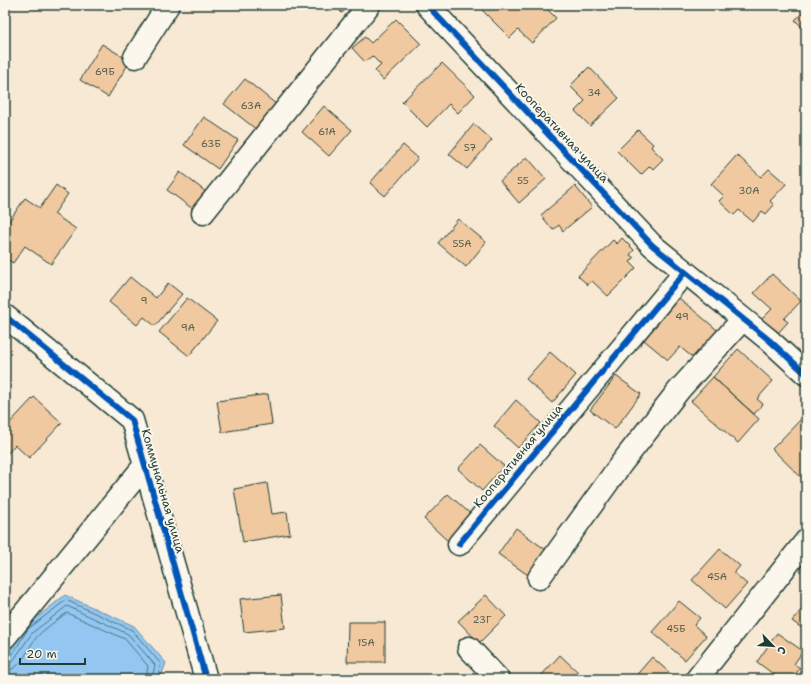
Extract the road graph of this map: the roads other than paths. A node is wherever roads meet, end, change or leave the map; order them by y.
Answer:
1 (168, 5) edge
2 (369, 5) edge
3 (426, 5) edge
4 (135, 57) dead end
5 (203, 213) dead end
6 (685, 272) junction
7 (5, 316) edge
8 (743, 319) junction
9 (806, 374) edge
10 (145, 465) junction
11 (806, 541) edge
12 (459, 544) dead end
13 (539, 578) dead end
14 (5, 637) edge
15 (469, 648) dead end
16 (206, 679) edge
17 (498, 679) edge
18 (697, 679) edge

1 - 4 street
2 - 5 street
3 - 6 street, Кооперативная улица
6 - 8 street, Кооперативная улица
6 - 12 street, Кооперативная улица
7 - 10 street, Коммунальная улица
8 - 9 street, Кооперативная улица
8 - 13 street
10 - 14 street, Коммунальная улица
10 - 16 street, Коммунальная улица
11 - 18 street
15 - 17 street

